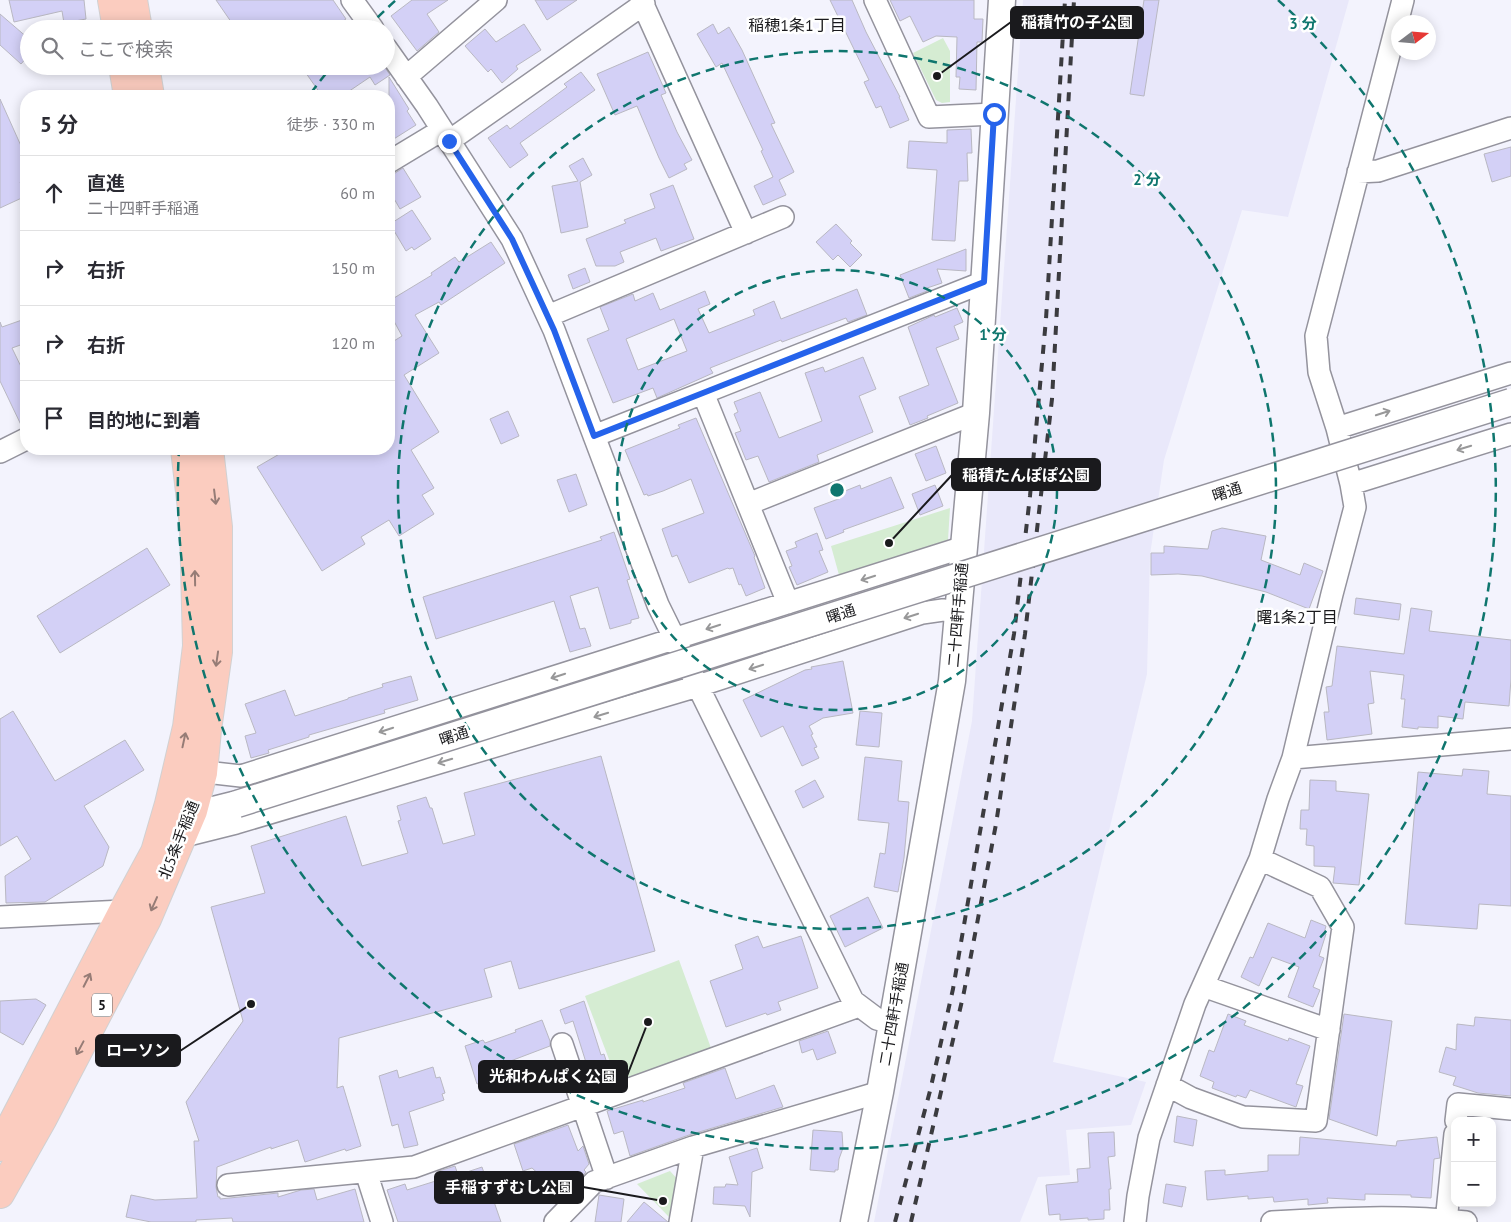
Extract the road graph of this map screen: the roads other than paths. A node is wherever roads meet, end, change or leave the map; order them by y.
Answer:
1 (112, 0) edge
2 (133, 0) edge
3 (352, 0) edge
4 (496, 0) edge
5 (875, 0) edge
6 (1002, 0) edge
7 (1403, 0) edge
8 (642, 2) edge
9 (115, 20) edge
10 (136, 20) edge
11 (366, 20) edge
12 (395, 61) edge
13 (124, 75) edge
14 (146, 75) edge
15 (406, 77) junction
16 (127, 90) edge
17 (149, 90) edge
18 (994, 114) junction
19 (1511, 128) edge
20 (446, 135) junction
21 (395, 159) edge
22 (1358, 172) junction
23 (783, 217) dead end
24 (746, 233) junction
25 (984, 282) junction
26 (548, 316) junction
27 (1511, 373) edge
28 (703, 393) junction
29 (1511, 402) edge
30 (976, 413) junction
31 (1337, 428) junction
32 (1511, 434) edge
33 (594, 436) junction
34 (20, 442) edge
35 (0, 452) edge
36 (186, 455) edge
37 (210, 455) edge
38 (1351, 484) junction
39 (748, 504) junction
40 (964, 546) junction
41 (788, 603) junction
42 (959, 612) junction
43 (675, 638) junction
44 (698, 686) junction
45 (1511, 739) edge
46 (1293, 758) junction
47 (190, 770) junction
48 (177, 820) junction
49 (1260, 860) junction
50 (123, 911) junction
51 (0, 917) edge
52 (1203, 986) junction
53 (859, 1006) junction
54 (892, 1023) junction
55 (1329, 1030) junction
56 (562, 1044) dead end
57 (1167, 1085) junction
58 (880, 1092) junction
59 (584, 1106) junction
60 (10, 1109) edge
61 (1511, 1109) edge
62 (1456, 1117) edge
63 (0, 1147) edge
64 (693, 1147) junction
65 (1454, 1162) edge
66 (366, 1172) junction
67 (606, 1178) junction
68 (228, 1185) dead end
69 (0, 1194) edge
70 (1380, 1220) edge
71 (1453, 1221) edge
72 (382, 1222) edge
73 (555, 1222) edge
74 (680, 1222) edge
75 (854, 1222) edge
76 (1135, 1222) edge
77 (1272, 1222) edge

1 - 9 highway
2 - 10 highway
3 - 11 street
4 - 15 street
5 - 18 street
6 - 18 street, 二十四軒手稲通
7 - 22 street
8 - 20 street
8 - 24 street
12 - 15 street
13 - 16 highway
14 - 17 highway
15 - 20 street
18 - 25 street, 二十四軒手稲通
19 - 22 street
20 - 21 street
20 - 26 street
22 - 31 street
23 - 24 street
24 - 26 street
25 - 28 street
25 - 30 street, 二十四軒手稲通
26 - 33 street
31 -> 27 street
28 - 33 street
28 - 39 street
29 - 48 street, 曙通, bridge
30 - 39 street
30 - 40 street, 二十四軒手稲通
31 - 38 street
32 -> 38 street
33 - 43 street
34 - 35 street
47 -> 36 highway, 北5条手稲通 / 5
37 -> 47 highway, 北5条手稲通 / 5
38 - 46 street
39 - 41 street
40 -> 41 street
40 - 42 street, 二十四軒手稲通
41 -> 43 street
42 -> 44 street
42 - 54 street, 二十四軒手稲通
43 - 44 street
43 -> 47 street
44 -> 48 street
44 - 53 street
45 - 46 street
46 - 49 street
47 - 48 highway, 北5条手稲通 / 5
48 - 50 highway, 北5条手稲通 / 5
48 -> 69 highway, 北5条手稲通 / 5
49 - 52 street
49 - 55 street
50 - 51 street
60 -> 50 highway, 北5条手稲通 / 5
52 - 55 street
52 - 57 street
53 - 54 street
53 - 59 street
54 - 58 street, 二十四軒手稲通
55 - 57 street
56 - 59 street
57 - 76 street
58 - 64 street
58 - 75 street, 二十四軒手稲通
59 - 66 street
59 - 67 street
60 - 63 highway, 北5条手稲通 / 5
61 - 62 street
64 - 67 street
64 - 74 street
65 - 71 street
66 - 68 street
66 - 72 street
67 - 73 street
70 - 71 street
70 - 77 street

